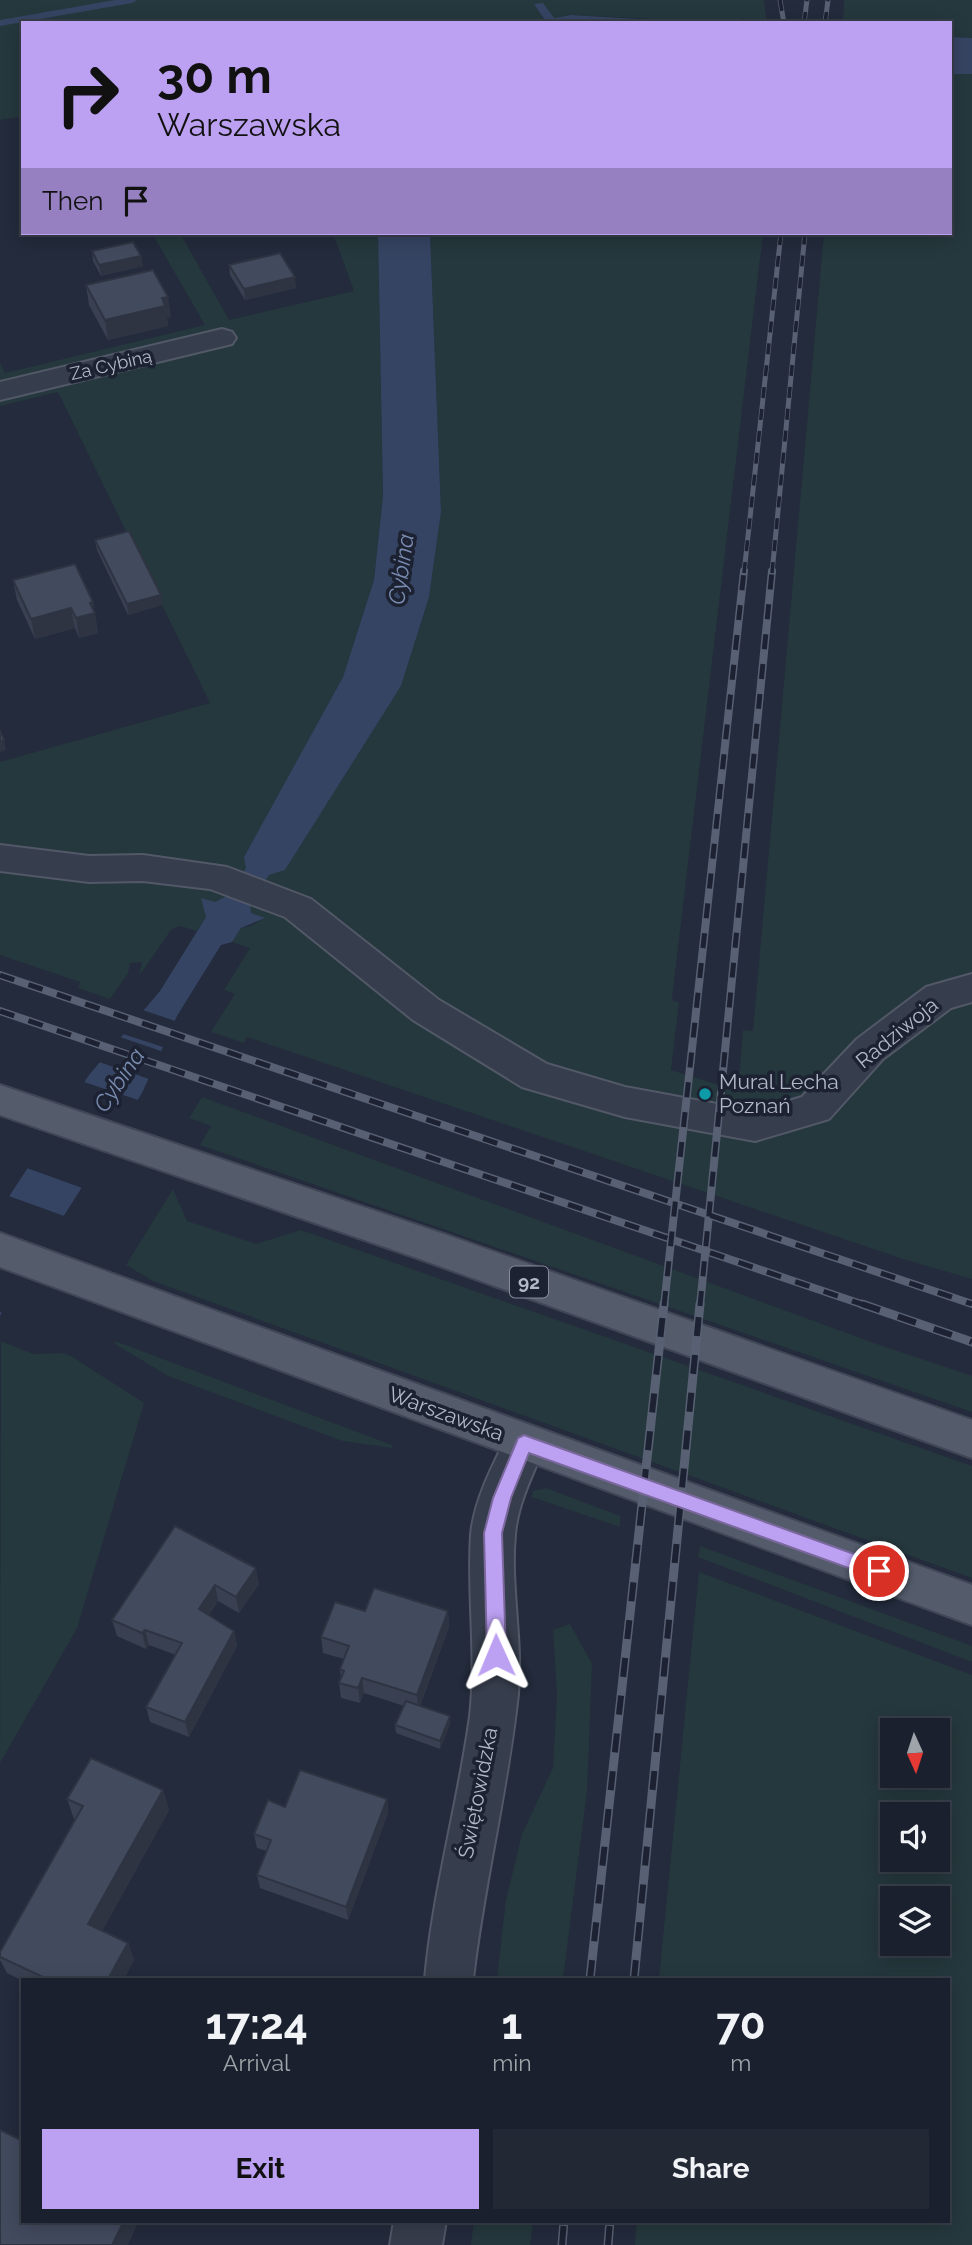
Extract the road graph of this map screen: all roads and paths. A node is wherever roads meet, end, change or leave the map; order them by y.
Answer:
1 (222, 338) dead end
2 (0, 391) edge
3 (0, 858) edge
4 (972, 988) edge
5 (9, 1103) edge
6 (0, 1250) edge
7 (972, 1439) edge
8 (524, 1443) junction
9 (972, 1605) edge
10 (449, 1978) edge
11 (420, 2223) edge
12 (416, 2245) edge

1 - 2 street, Za Cybiną
3 - 4 street, Radziwoja
5 - 7 main road, 92
6 - 8 main road, Warszawska
8 - 9 main road, Warszawska
8 - 10 street, Świętowidzka
11 - 12 street

